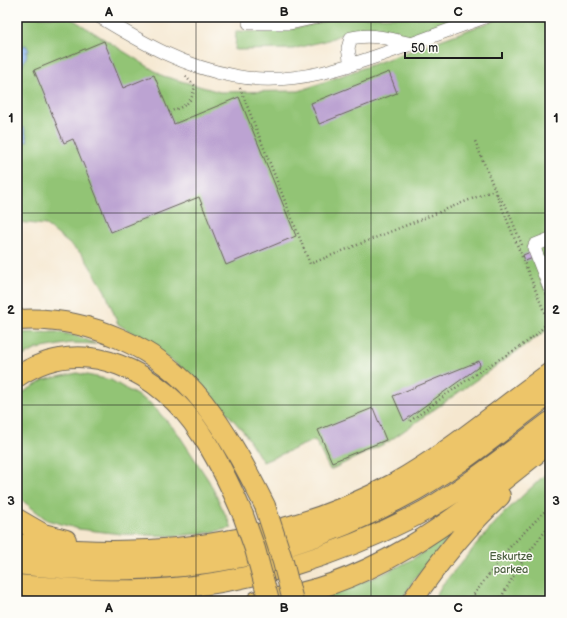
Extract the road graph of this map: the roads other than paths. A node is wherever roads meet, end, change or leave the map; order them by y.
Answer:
1 (100, 17) edge
2 (249, 17) edge
3 (317, 17) edge
4 (485, 17) edge
5 (411, 44) junction
6 (351, 65) junction
7 (550, 240) edge
8 (550, 289) edge
9 (17, 320) edge
10 (550, 373) edge
11 (17, 377) edge
12 (550, 394) edge
13 (550, 422) edge
14 (550, 443) edge
15 (550, 450) edge
16 (17, 519) edge
17 (17, 544) edge
18 (154, 549) junction
19 (17, 564) edge
20 (17, 585) edge
21 (257, 601) edge
22 (269, 601) edge
23 (293, 601) edge
24 (412, 601) edge

1 - 6 street
2 - 3 street
4 - 5 street
5 - 6 street
5 - 6 street
7 - 8 street
9 - 23 highway, bridge
10 - 18 highway
11 - 22 highway, bridge
12 - 19 highway
13 - 20 highway
14 - 21 highway
15 - 24 highway
16 - 18 highway
17 - 18 highway

